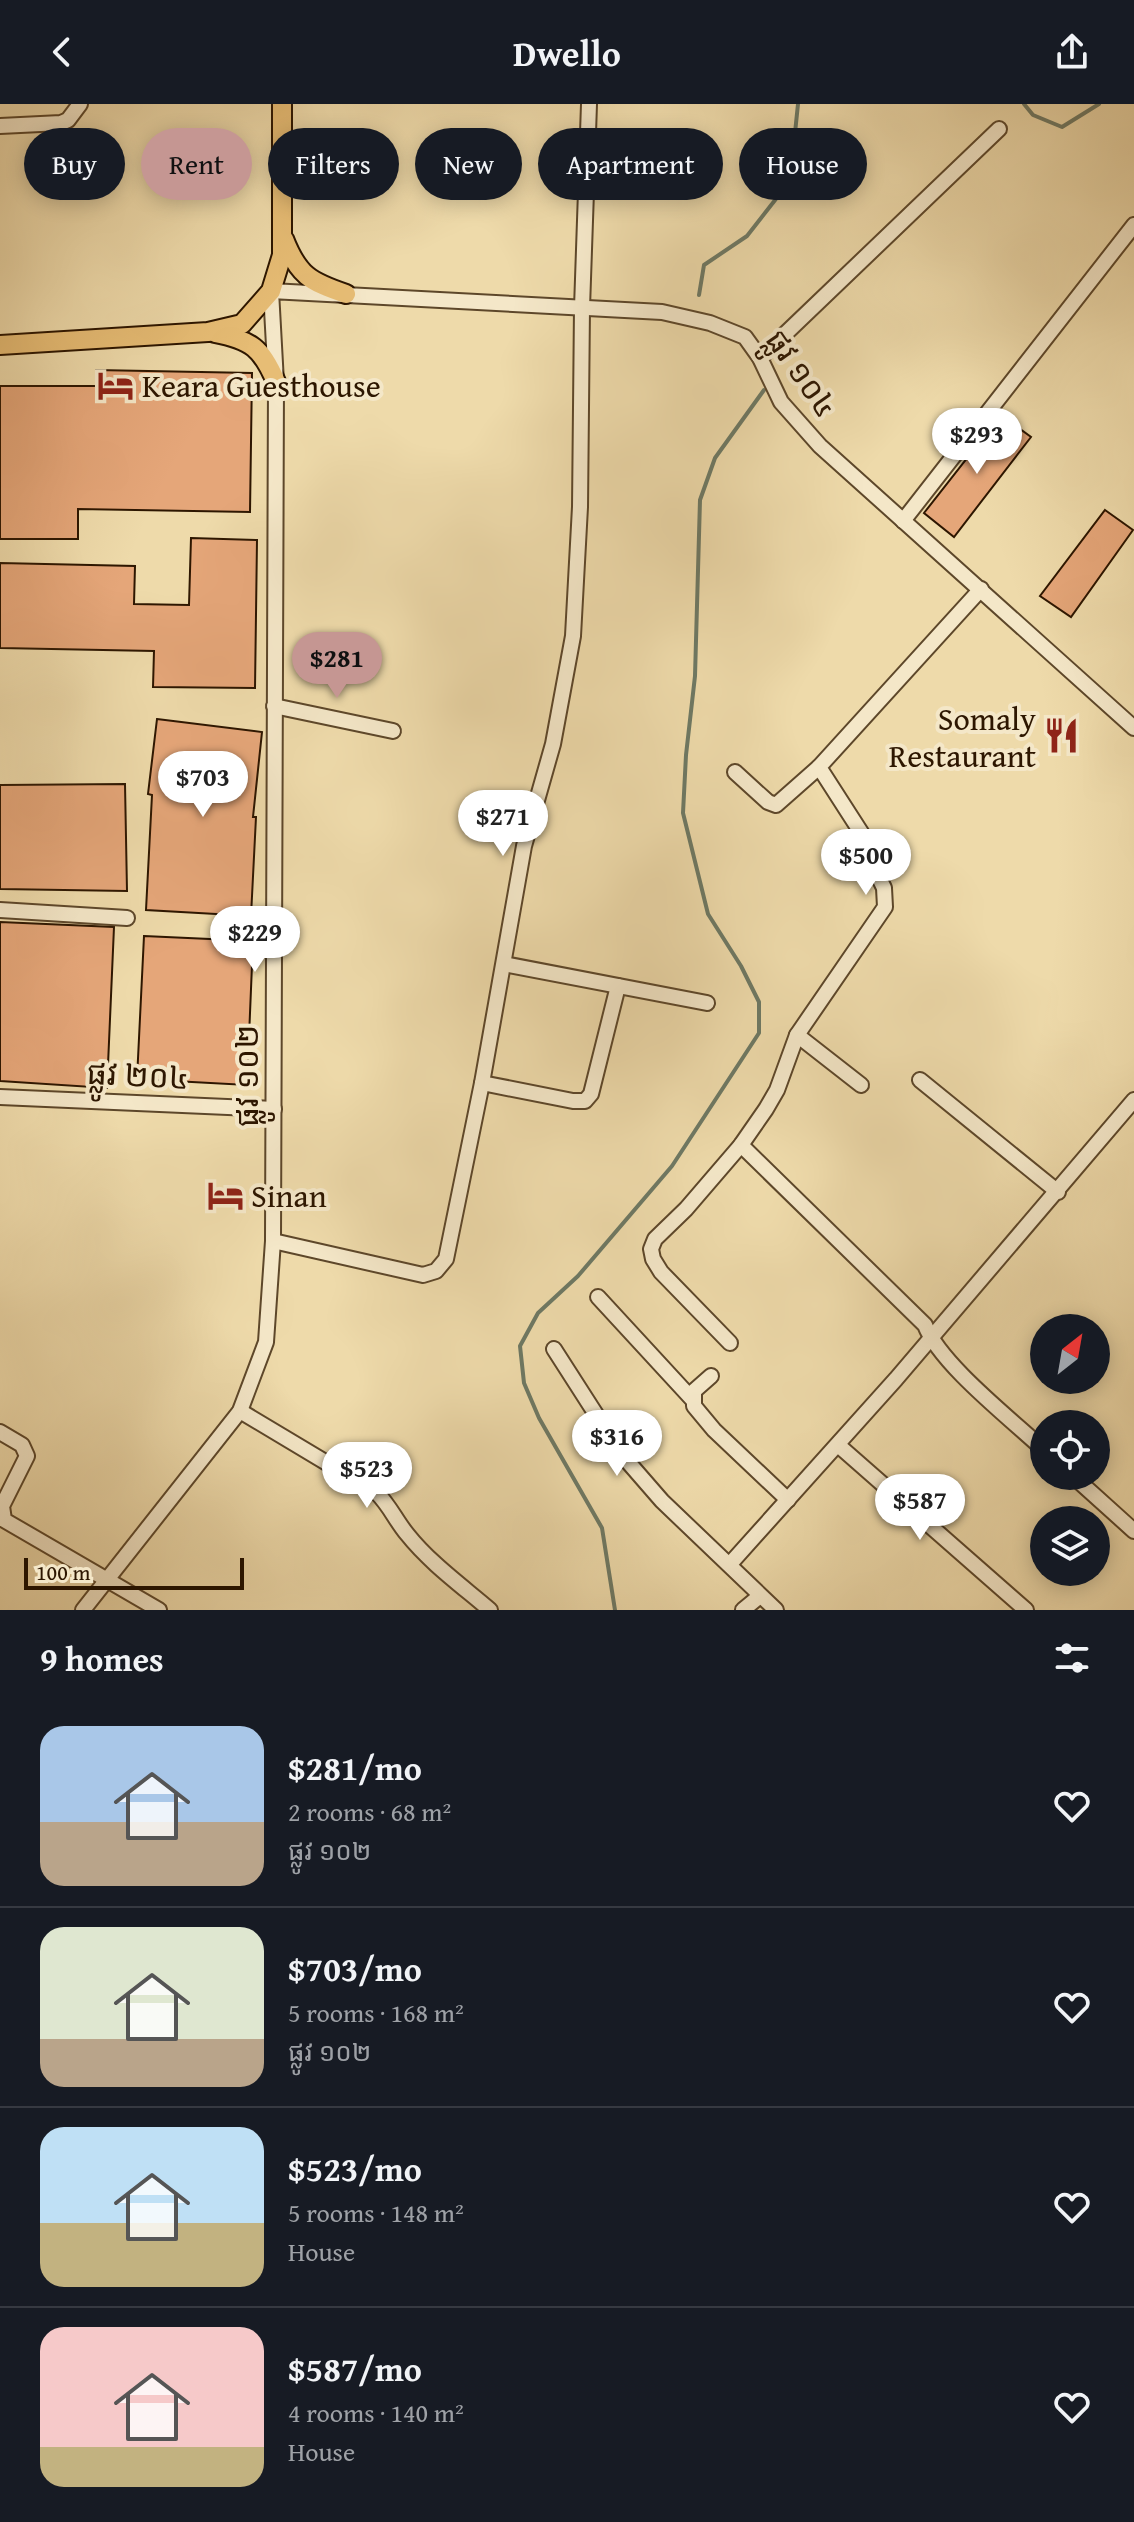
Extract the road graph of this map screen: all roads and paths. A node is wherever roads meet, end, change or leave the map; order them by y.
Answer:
1 (282, 104) edge
2 (589, 104) edge
3 (78, 108) edge
4 (0, 126) edge
5 (999, 129) dead end
6 (1134, 225) edge
7 (282, 235) junction
8 (271, 291) junction
9 (346, 294) junction
10 (582, 308) junction
11 (208, 332) junction
12 (0, 345) edge
13 (760, 358) junction
14 (276, 382) junction
15 (903, 521) junction
16 (981, 589) junction
17 (274, 706) junction
18 (1134, 728) edge
19 (393, 731) dead end
20 (819, 767) junction
21 (735, 772) dead end
22 (0, 910) edge
23 (127, 918) dead end
24 (504, 964) junction
25 (618, 986) junction
26 (707, 1003) dead end
27 (797, 1035) junction
28 (920, 1080) dead end
29 (482, 1083) junction
30 (861, 1085) dead end
31 (0, 1097) edge
32 (1134, 1100) edge
33 (274, 1109) junction
34 (741, 1145) junction
35 (1058, 1192) junction
36 (273, 1241) junction
37 (598, 1297) dead end
38 (931, 1339) junction
39 (730, 1343) dead end
40 (554, 1349) dead end
41 (711, 1376) dead end
42 (692, 1399) junction
43 (240, 1411) junction
44 (0, 1432) edge
45 (1030, 1437) edge
46 (838, 1445) junction
47 (1089, 1490) edge
48 (788, 1500) junction
49 (1134, 1531) edge
50 (730, 1564) junction
51 (109, 1579) junction
52 (760, 1596) junction
53 (83, 1610) edge
54 (159, 1610) edge
55 (490, 1610) edge
56 (743, 1610) edge
57 (776, 1610) edge
58 (1026, 1610) edge

1 - 7 main road
2 - 10 street
3 - 4 street
5 - 13 street
6 - 15 street
7 - 8 main road
7 - 9 main road
8 - 9 street, ផ្លូវ ១០៤
8 - 11 main road
8 - 14 street, ផ្លូវ ១០២
9 - 10 street, ផ្លូវ ១០៤
10 - 13 street, ផ្លូវ ១០៤
10 - 24 street
11 - 12 main road
11 - 14 main road
13 - 15 street, ផ្លូវ ១០៤
14 - 17 street, ផ្លូវ ១០២
15 - 16 street, ផ្លូវ ១០៤
16 - 18 street, ផ្លូវ ១០៤
16 - 20 street
17 - 19 street
17 - 33 street, ផ្លូវ ១០២
20 - 21 street
20 - 27 street
22 - 23 street
24 - 25 street
24 - 29 street
25 - 26 street
25 - 29 street
27 - 30 street
27 - 34 street
28 - 35 street
29 - 36 street
31 - 33 street, ផ្លូវ ២០៤
32 - 35 street
33 - 36 street, ផ្លូវ ១០២
34 - 38 street
34 - 39 street
35 - 38 street
36 - 43 street, ផ្លូវ ១០២
37 - 42 street
38 - 45 street
38 - 46 street
40 - 50 street
41 - 42 street
42 - 48 street
43 - 51 street, ផ្លូវ ១០២
43 - 55 street
44 - 51 street
46 - 48 street
46 - 58 street
47 - 49 street
48 - 50 street
50 - 52 street
51 - 53 street, ផ្លូវ ១០២
51 - 54 street
52 - 56 street
52 - 57 street

